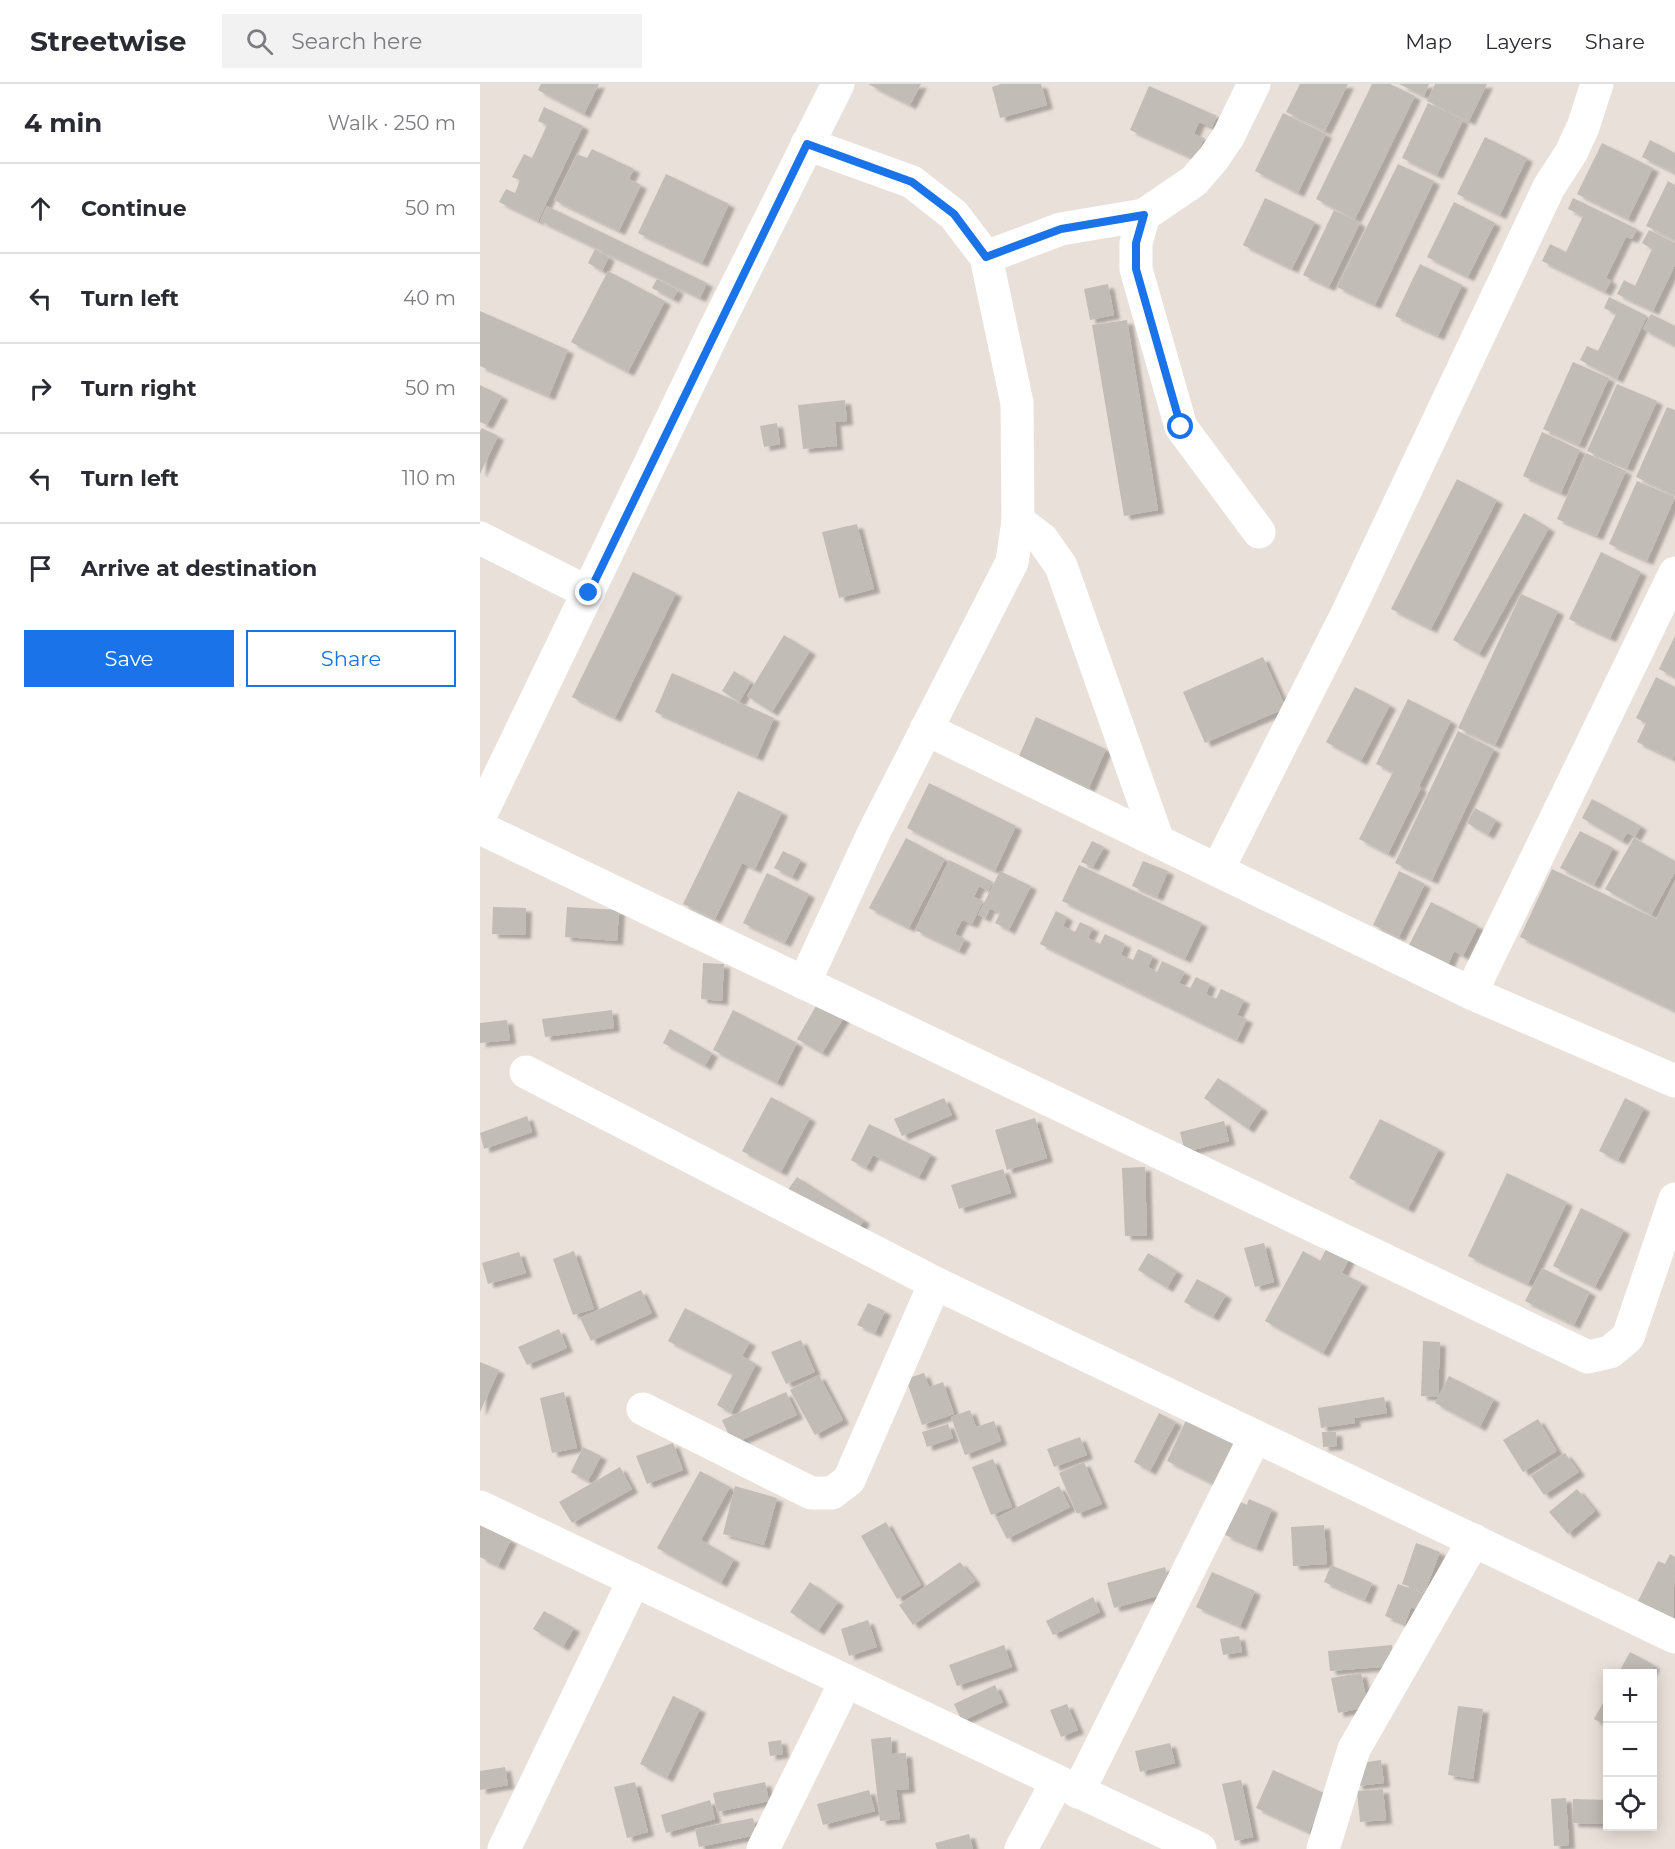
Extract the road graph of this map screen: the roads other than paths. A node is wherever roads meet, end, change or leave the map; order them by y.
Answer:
1 (838, 84) edge
2 (1254, 84) edge
3 (1597, 84) edge
4 (807, 144) junction
5 (1144, 215) junction
6 (986, 257) junction
7 (1018, 521) junction
8 (1259, 532) dead end
9 (480, 538) edge
10 (1675, 573) edge
11 (589, 593) junction
12 (926, 729) junction
13 (480, 816) edge
14 (480, 828) edge
15 (1158, 841) junction
16 (1218, 869) junction
17 (804, 983) junction
18 (1471, 993) junction
19 (526, 1072) dead end
20 (1675, 1081) edge
21 (1675, 1199) edge
22 (935, 1283) junction
23 (643, 1409) dead end
24 (1255, 1437) junction
25 (480, 1507) edge
26 (1474, 1540) junction
27 (634, 1580) junction
28 (1675, 1637) edge
29 (846, 1681) junction
30 (1068, 1787) junction
31 (504, 1849) edge
32 (763, 1849) edge
33 (1021, 1849) edge
34 (1200, 1849) edge
35 (1323, 1849) edge

1 - 4 street
2 - 5 street
3 - 16 street
4 - 6 street
4 - 11 street
5 - 6 street
5 - 8 street
6 - 7 street
7 - 12 street
7 - 15 street
9 - 11 street
10 - 18 street
11 - 13 street
12 - 15 street
12 - 17 street
14 - 17 street
15 - 16 street
16 - 18 street
17 - 21 street
18 - 20 street
19 - 22 street
22 - 23 street
22 - 24 street
24 - 26 street
24 - 30 street
25 - 27 street
26 - 28 street
26 - 35 street
27 - 29 street
27 - 31 street
29 - 30 street
29 - 32 street
30 - 33 street
30 - 34 street

